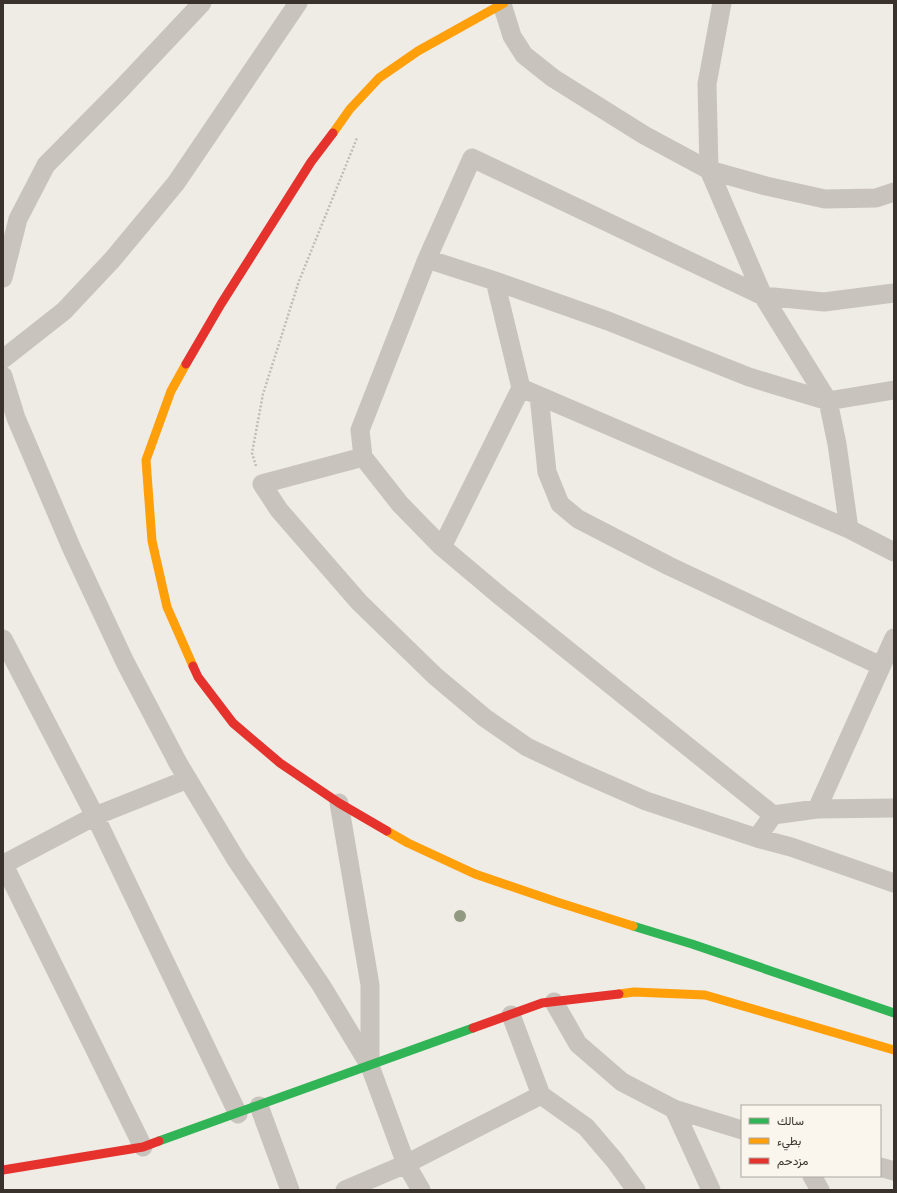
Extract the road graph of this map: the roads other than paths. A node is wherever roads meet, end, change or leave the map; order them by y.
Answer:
1 (202, 3) edge
2 (298, 3) edge
3 (503, 3) edge
4 (722, 3) edge
5 (709, 170) junction
6 (894, 192) edge
7 (6, 255) edge
8 (427, 259) junction
9 (3, 278) edge
10 (495, 281) junction
11 (894, 292) edge
12 (763, 296) junction
13 (3, 359) edge
14 (3, 376) edge
15 (521, 388) junction
16 (894, 390) edge
17 (539, 396) junction
18 (828, 401) junction
19 (363, 457) junction
20 (849, 529) junction
21 (442, 547) junction
22 (894, 552) edge
23 (894, 638) edge
24 (3, 639) edge
25 (881, 666) junction
26 (188, 779) junction
27 (339, 803) junction
28 (894, 808) edge
29 (817, 809) junction
30 (773, 815) junction
31 (95, 816) junction
32 (757, 838) junction
33 (3, 863) edge
34 (894, 883) edge
35 (554, 1002) junction
36 (894, 1013) edge
37 (511, 1015) junction
38 (894, 1050) edge
39 (370, 1066) junction
40 (541, 1095) junction
41 (259, 1106) junction
42 (674, 1109) junction
43 (238, 1114) junction
44 (741, 1130) edge
45 (143, 1147) junction
46 (406, 1164) junction
47 (881, 1167) edge
48 (3, 1170) edge
49 (894, 1171) edge
50 (813, 1177) edge
51 (290, 1190) edge
52 (345, 1190) edge
53 (421, 1190) edge
54 (636, 1190) edge
55 (711, 1190) edge
56 (820, 1190) edge

1 - 7 street
2 - 13 street
3 - 5 street
3 - 27 street
4 - 5 street
5 - 6 street
5 - 12 street
7 - 9 street
8 - 10 street
8 - 12 street
8 - 19 street
10 - 15 street
10 - 18 street
11 - 12 street
12 - 18 street
14 - 26 street
15 - 17 street
15 - 21 street
16 - 18 street
17 - 20 street
17 - 25 street
18 - 20 street
19 - 21 street
19 - 32 street
20 - 22 street
21 - 30 street
23 - 25 street
24 - 31 street
25 - 29 street
26 - 31 street
26 - 39 street
27 - 36 street
27 - 39 street
28 - 29 street
29 - 30 street
30 - 32 street
31 - 33 street
31 - 43 street
32 - 34 street
33 - 45 street
35 - 37 street
35 - 38 street
35 - 42 street
37 - 39 street
37 - 40 street
39 - 41 street
39 - 46 street
40 - 46 street
40 - 54 street
41 - 43 street
41 - 51 street
42 - 44 street
42 - 55 street
43 - 45 street
45 - 48 street
46 - 52 street
46 - 53 street
47 - 49 street
50 - 56 street

